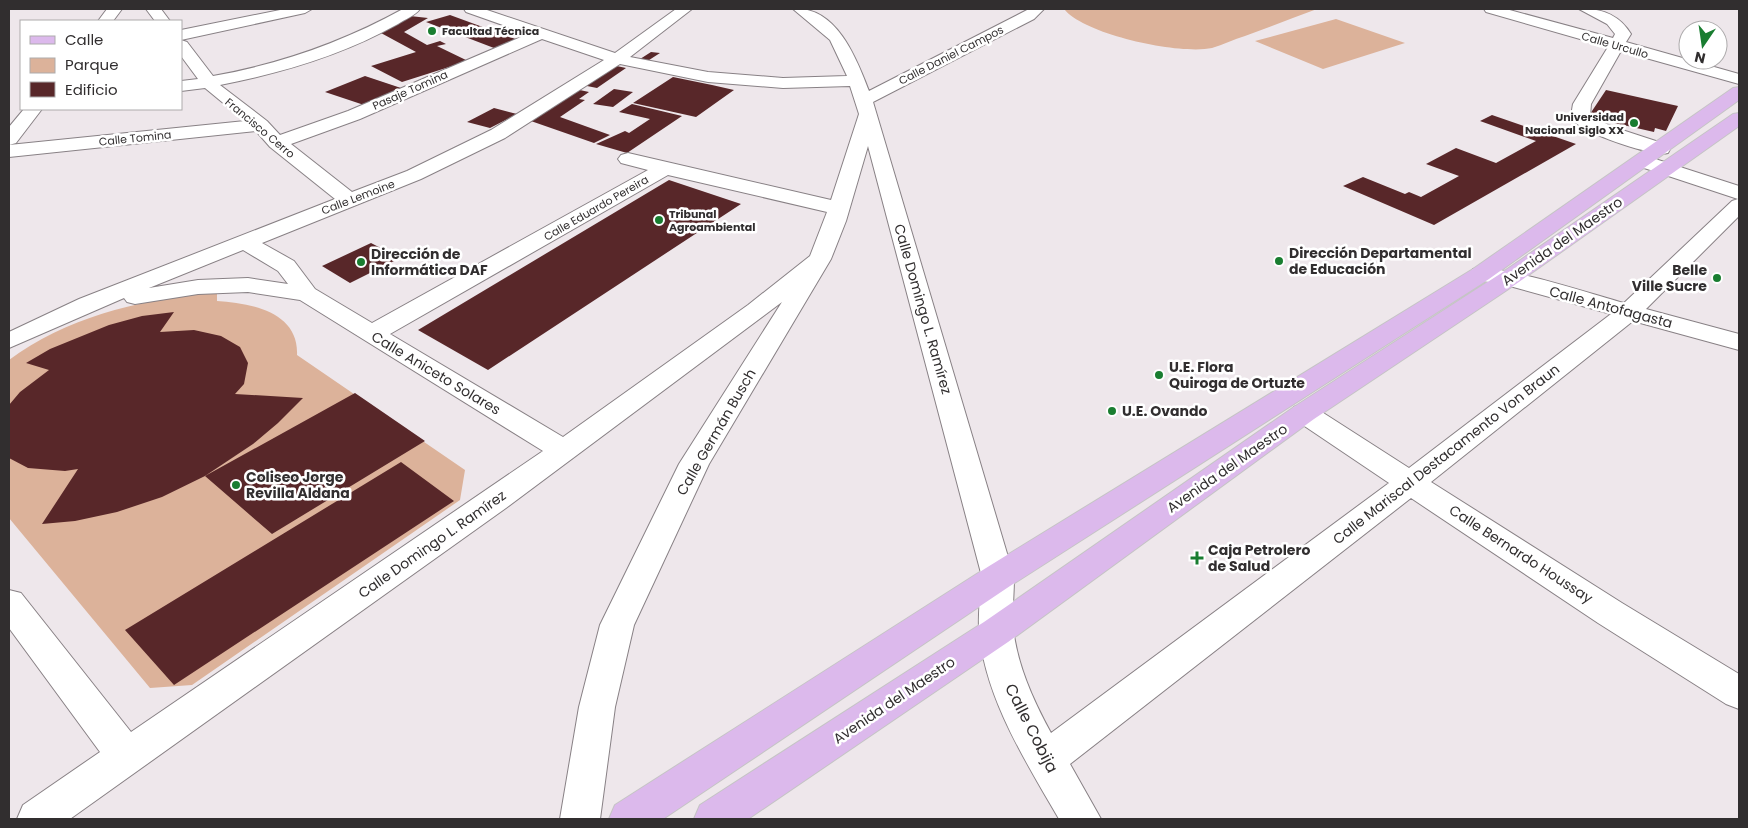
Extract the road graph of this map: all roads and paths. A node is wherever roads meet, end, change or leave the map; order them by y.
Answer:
1 (115, 9) edge
2 (154, 9) edge
3 (413, 9) edge
4 (471, 9) edge
5 (685, 9) edge
6 (800, 9) edge
7 (1036, 9) edge
8 (1491, 9) edge
9 (1586, 9) edge
10 (296, 10) edge
11 (106, 20) edge
12 (162, 20) edge
13 (542, 33) junction
14 (182, 35) edge
15 (182, 45) edge
16 (1615, 45) junction
17 (617, 59) junction
18 (1739, 79) edge
19 (211, 82) junction
20 (182, 86) edge
21 (1739, 92) edge
22 (863, 98) junction
23 (32, 110) edge
24 (1739, 118) edge
25 (261, 125) junction
26 (9, 139) edge
27 (277, 143) junction
28 (9, 151) edge
29 (628, 159) dead end
30 (1657, 159) junction
31 (665, 168) junction
32 (1739, 193) edge
33 (349, 200) junction
34 (1739, 205) edge
35 (838, 208) junction
36 (243, 241) junction
37 (820, 259) junction
38 (1482, 274) junction
39 (1508, 279) junction
40 (307, 294) junction
41 (87, 304) junction
42 (1629, 312) junction
43 (372, 334) junction
44 (9, 341) edge
45 (1739, 342) edge
46 (1304, 413) junction
47 (564, 451) junction
48 (1411, 482) junction
49 (998, 577) junction
50 (9, 602) edge
51 (996, 632) junction
52 (1739, 693) edge
53 (126, 756) junction
54 (1045, 760) junction
55 (37, 819) edge
56 (580, 819) edge
57 (628, 819) edge
58 (714, 819) edge
59 (1081, 819) edge

1 - 11 street
2 - 12 street
3 - 19 street
4 - 13 street
5 - 17 street, Calle Lemoine
6 - 22 street, Calle Domingo L. Ramírez
7 - 22 street, Calle Daniel Campos
8 - 16 street, Calle Urcullo
9 - 16 street
10 - 14 street
13 - 17 street
13 - 27 street, Pasaje Tomina
15 - 19 street, Francisco Cerro
16 - 18 street, Calle Urcullo
16 - 30 street
17 - 22 street
17 - 33 street, Calle Lemoine
19 - 20 street
19 - 25 street, Francisco Cerro
21 - 30 main road, Avenida del Maestro
22 - 35 street, Calle Germán Busch
22 - 49 street, Calle Domingo L. Ramírez
23 - 26 street
24 - 30 main road, Avenida del Maestro
25 - 27 street, Francisco Cerro
25 - 28 street, Calle Tomina
27 - 33 street, Francisco Cerro
29 - 31 street
30 - 32 street
30 - 38 main road, Avenida del Maestro
30 - 39 main road, Avenida del Maestro
31 - 35 street, Calle Eduardo Pereira
31 - 43 street, Calle Eduardo Pereira
33 - 36 street, Calle Lemoine
34 - 42 street, Calle Mariscal Destacamento Von Braun
35 - 37 street, Calle Germán Busch
36 - 40 street, Calle Aniceto Solares
36 - 41 street, Calle Lemoine
37 - 47 street, Calle Domingo L. Ramírez
37 - 56 street, Calle Germán Busch
38 - 39 street, Calle Antofagasta
38 - 49 main road, Avenida del Maestro
39 - 42 street, Calle Antofagasta
39 - 46 main road, Avenida del Maestro
40 - 41 street, Calle Aniceto Solares
40 - 43 street, Calle Aniceto Solares
41 - 44 street, Calle Lemoine
42 - 45 street, Calle Antofagasta
42 - 48 street, Calle Mariscal Destacamento Von Braun
43 - 47 street, Calle Aniceto Solares
46 - 48 street, Calle Bernardo Houssay
46 - 51 main road, Avenida del Maestro
47 - 53 street, Calle Domingo L. Ramírez
48 - 52 street, Calle Bernardo Houssay
48 - 54 street, Calle Mariscal Destacamento Von Braun
49 - 51 street, Calle Domingo L. Ramírez
49 - 57 main road, Avenida del Maestro
50 - 53 street
51 - 54 street, Calle Cobija
51 - 58 main road, Avenida del Maestro
53 - 55 street, Calle Domingo L. Ramírez
54 - 59 street, Calle Cobija

